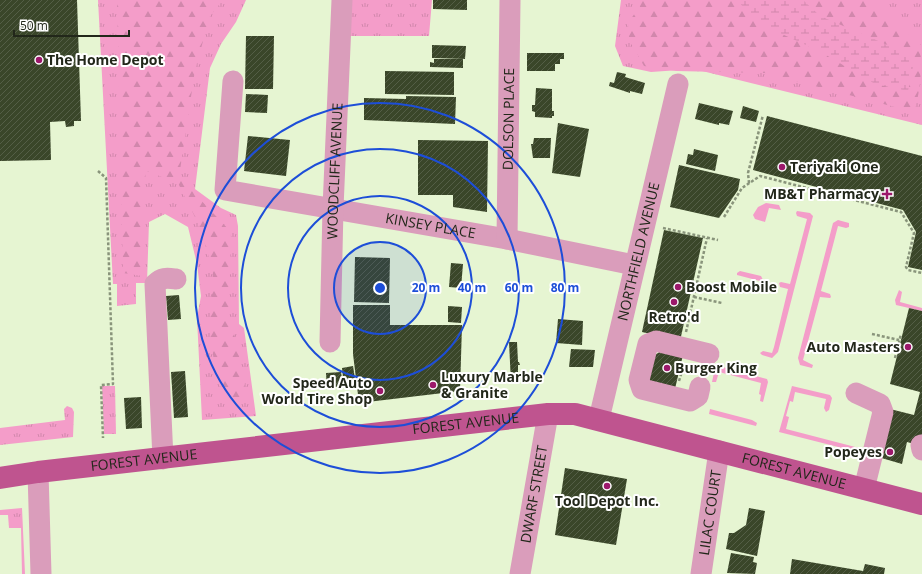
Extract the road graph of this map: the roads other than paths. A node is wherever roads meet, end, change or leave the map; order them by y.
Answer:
1 (342, 0) edge
2 (510, 0) edge
3 (233, 81) dead end
4 (678, 84) dead end
5 (333, 208) junction
6 (506, 239) junction
7 (634, 265) junction
8 (176, 279) dead end
9 (330, 342) dead end
10 (709, 354) dead end
11 (700, 387) dead end
12 (856, 393) dead end
13 (548, 414) junction
14 (599, 419) junction
15 (719, 451) junction
16 (163, 459) junction
17 (38, 472) junction
18 (0, 478) edge
19 (864, 489) junction
20 (922, 504) edge
21 (41, 574) edge
22 (520, 574) edge
23 (701, 574) edge

1 - 5 street, WOODCLIFF AVENUE
2 - 6 street, DOLSON PLACE
3 - 5 street, KINSEY PLACE
4 - 7 street, NORTHFIELD AVENUE
5 - 6 street, KINSEY PLACE
5 - 9 street, WOODCLIFF AVENUE
6 - 7 street, KINSEY PLACE
7 - 14 street, NORTHFIELD AVENUE
8 - 16 street
10 - 11 street
12 - 19 street
13 - 14 main road, FOREST AVENUE
13 - 16 main road, FOREST AVENUE
13 - 22 street, DWARF STREET
14 - 15 main road, FOREST AVENUE
15 - 19 main road, FOREST AVENUE
15 - 23 street, LILAC COURT
16 - 17 main road, FOREST AVENUE
17 - 18 main road, FOREST AVENUE
17 - 21 street
19 - 20 main road, FOREST AVENUE

